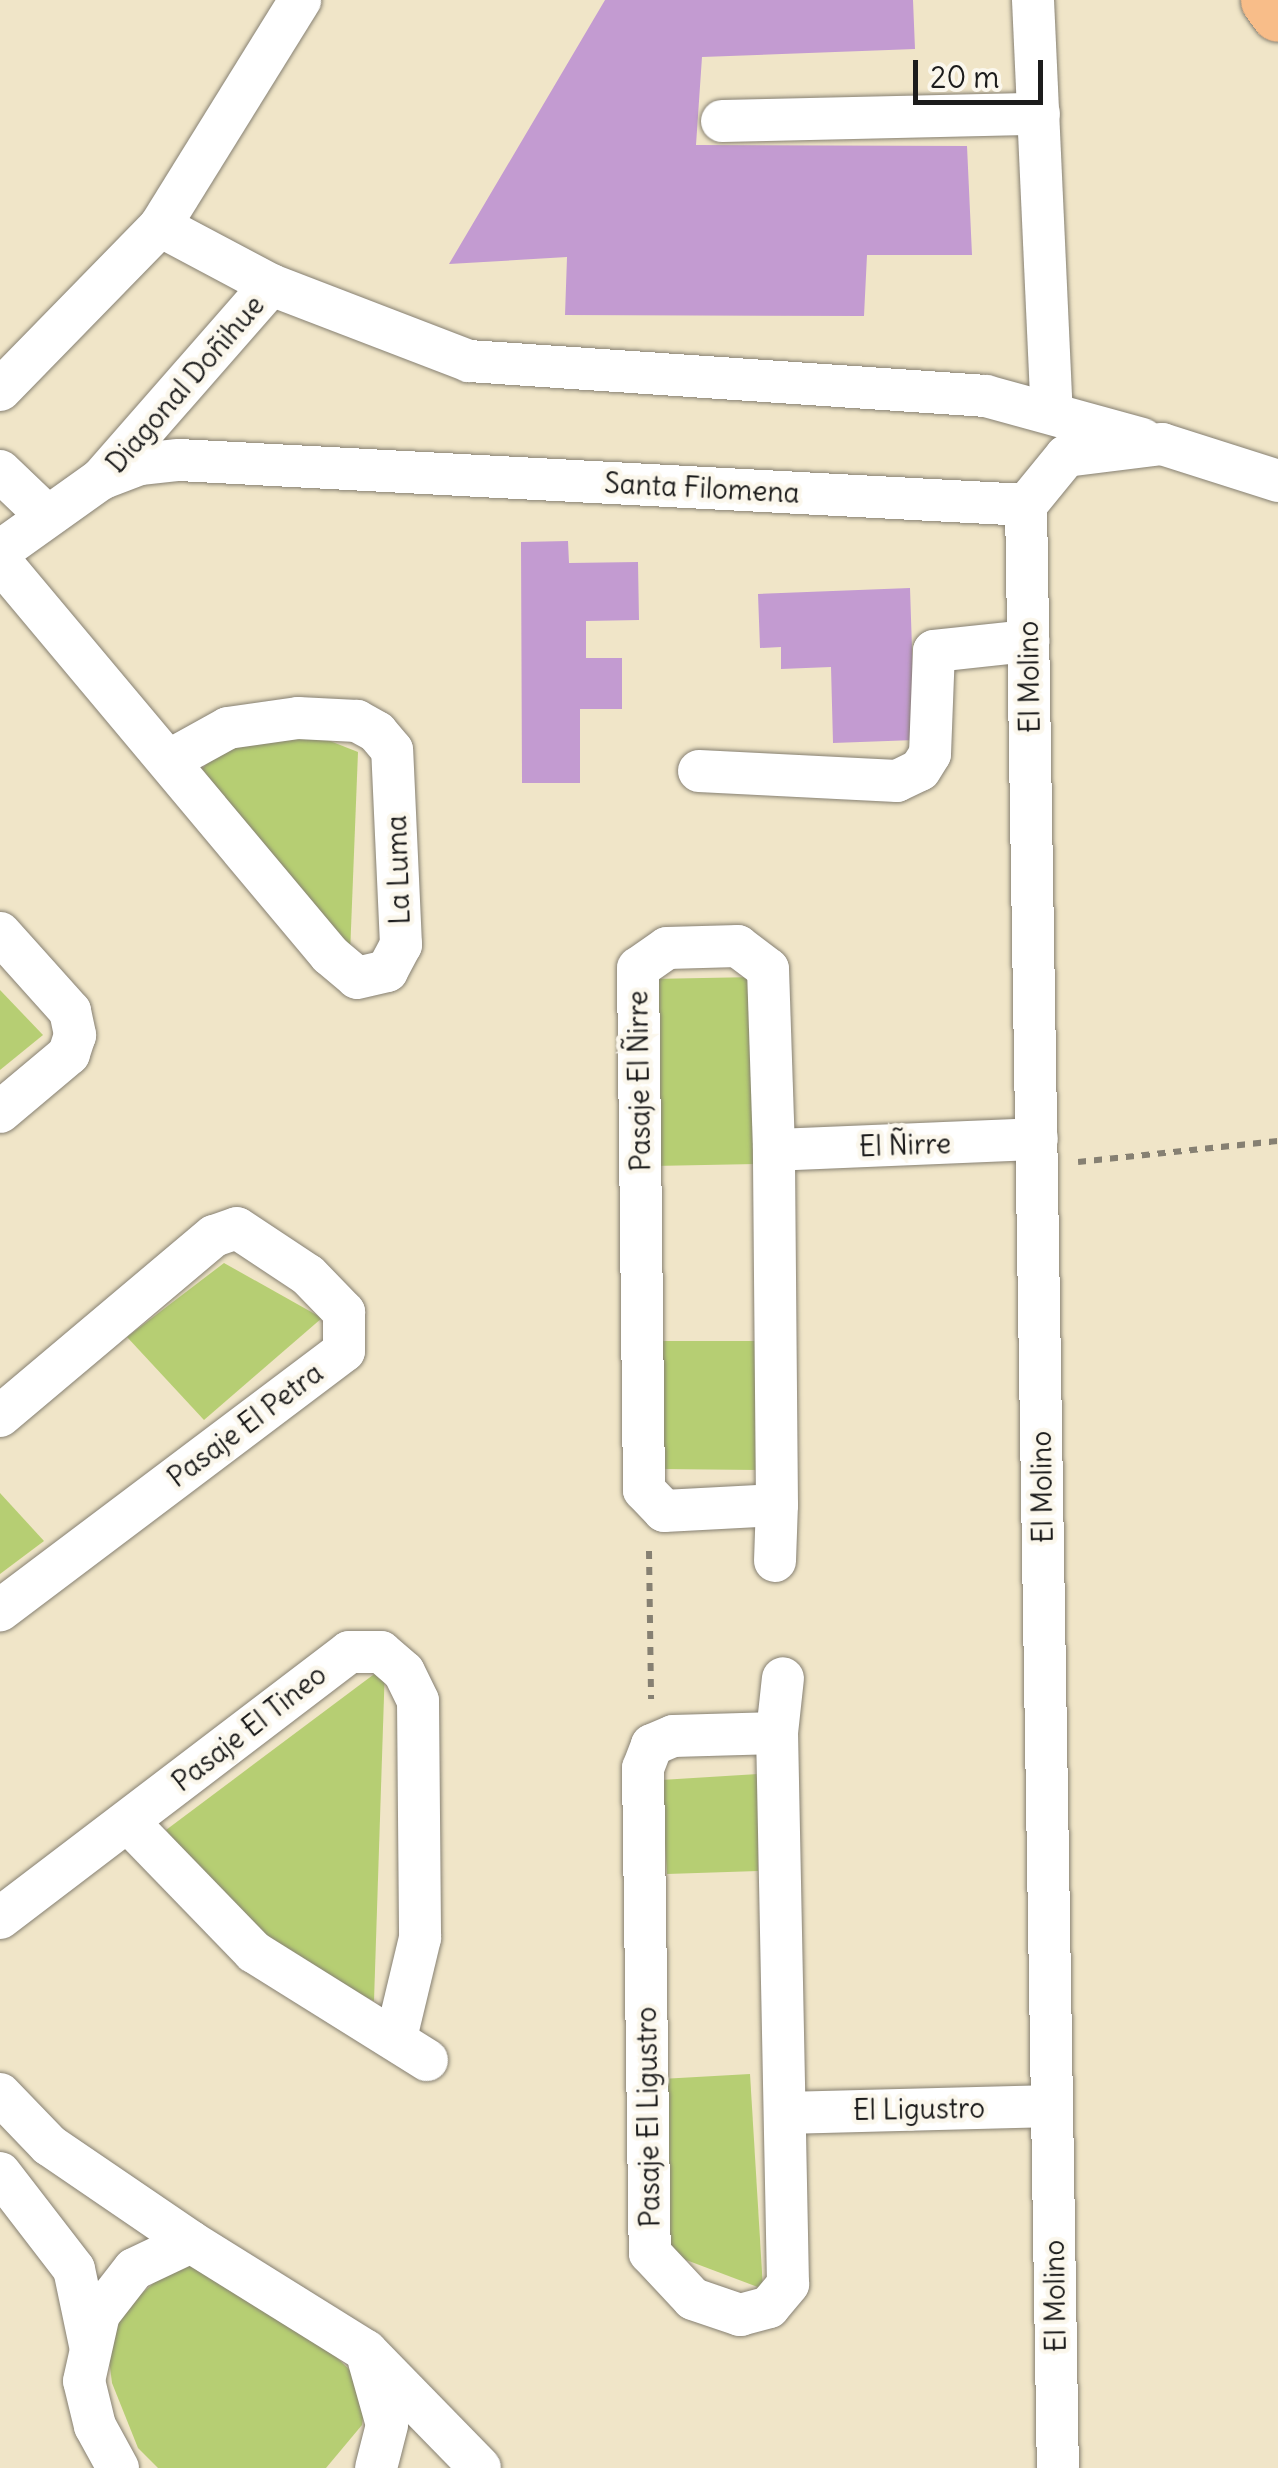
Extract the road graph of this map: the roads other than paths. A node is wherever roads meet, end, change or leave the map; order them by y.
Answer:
1 (300, 0) edge
2 (1032, 0) edge
3 (1268, 0) edge
4 (1278, 14) edge
5 (1039, 114) junction
6 (722, 121) dead end
7 (170, 210) junction
8 (271, 285) junction
9 (0, 390) edge
10 (1052, 412) junction
11 (1162, 444) junction
12 (0, 471) edge
13 (101, 480) junction
14 (1278, 481) edge
15 (1026, 505) junction
16 (46, 514) junction
17 (0, 550) edge
18 (0, 562) edge
19 (1028, 642) junction
20 (170, 760) junction
21 (699, 771) dead end
22 (0, 933) edge
23 (0, 1112) edge
24 (774, 1150) junction
25 (1037, 1152) junction
26 (0, 1416) edge
27 (777, 1505) junction
28 (775, 1560) dead end
29 (0, 1610) edge
30 (782, 1678) dead end
31 (777, 1733) junction
32 (128, 1822) junction
33 (0, 1918) edge
34 (0, 2094) edge
35 (1052, 2106) junction
36 (786, 2113) junction
37 (0, 2173) edge
38 (192, 2242) junction
39 (90, 2344) junction
40 (366, 2351) junction
41 (118, 2468) edge
42 (376, 2468) edge
43 (480, 2468) edge
44 (1058, 2468) edge

1 - 7 street
2 - 5 street
3 - 4 main road
5 - 6 street
5 - 10 street
7 - 8 street
7 - 9 street
8 - 10 street
8 - 13 street, Diagonal Doñihue
10 - 11 street
11 - 14 street
11 - 15 street
12 - 16 street
13 - 15 street, Santa Filomena
13 - 16 street, Diagonal Doñihue
15 - 19 street, El Molino
16 - 17 street, Diagonal Doñihue
18 - 20 street, La Luma
19 - 21 street
19 - 25 street, El Molino
20 - 20 street, La Luma
22 - 23 street
24 - 25 street, El Ñirre
24 - 27 street, Pasaje El Ñirre
24 - 27 street, Pasaje El Ñirre
25 - 35 street, El Molino
26 - 29 street, Pasaje El Petra
27 - 28 street, Pasaje El Ñirre
30 - 31 street, Pasaje El Ligustro
31 - 36 street, Pasaje El Ligustro
31 - 36 street, Pasaje El Ligustro
32 - 32 street, Pasaje El Tineo
32 - 33 street
34 - 38 street
35 - 36 street, El Ligustro
35 - 44 street, El Molino
37 - 39 street
38 - 39 street
38 - 40 street
39 - 41 street
40 - 42 street
40 - 43 street

